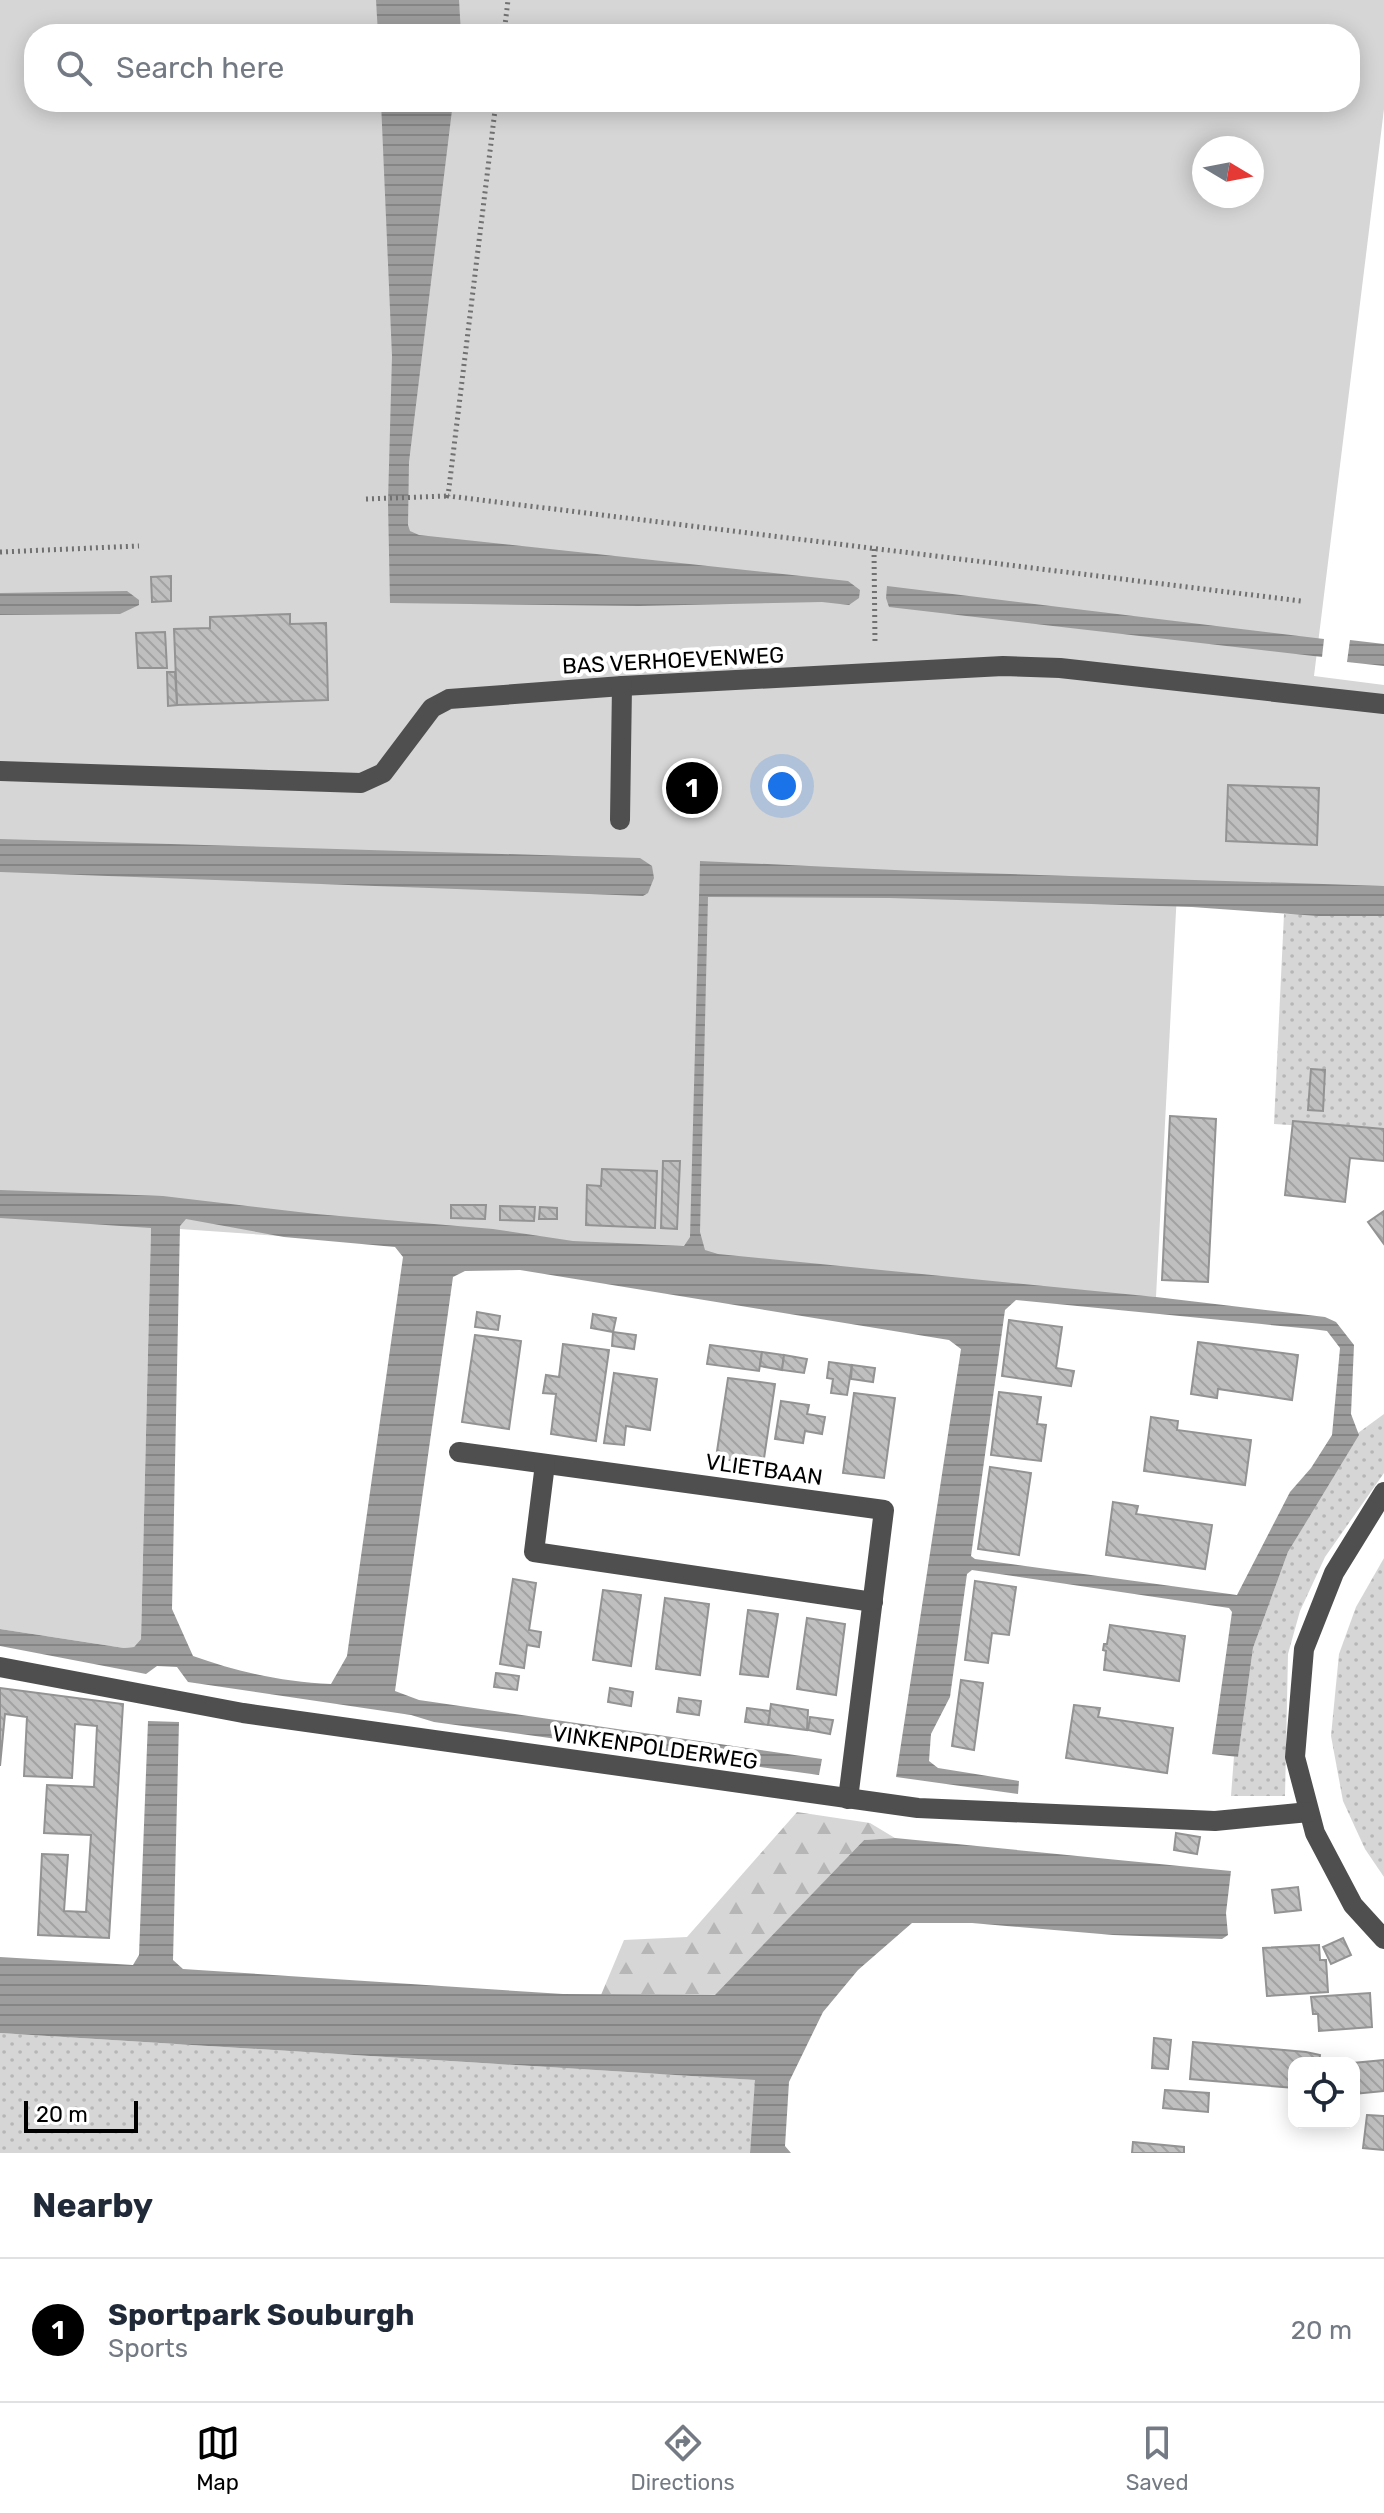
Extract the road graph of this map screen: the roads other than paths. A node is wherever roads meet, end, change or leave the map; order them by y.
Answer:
1 (622, 686) junction
2 (1384, 704) edge
3 (0, 771) edge
4 (620, 820) dead end
5 (459, 1452) dead end
6 (545, 1464) junction
7 (1384, 1492) edge
8 (873, 1602) junction
9 (0, 1667) edge
10 (848, 1799) junction
11 (1309, 1812) junction
12 (1384, 1939) edge

1 - 2 street, BAS VERHOEVENWEG
1 - 3 street, BAS VERHOEVENWEG
1 - 4 street
5 - 6 street, VLIETBAAN
6 - 8 street
6 - 8 street, VLIETBAAN
7 - 11 street
8 - 10 street, VLIETBAAN
9 - 10 street, VINKENPOLDERWEG
10 - 11 street, VINKENPOLDERWEG
11 - 12 street

